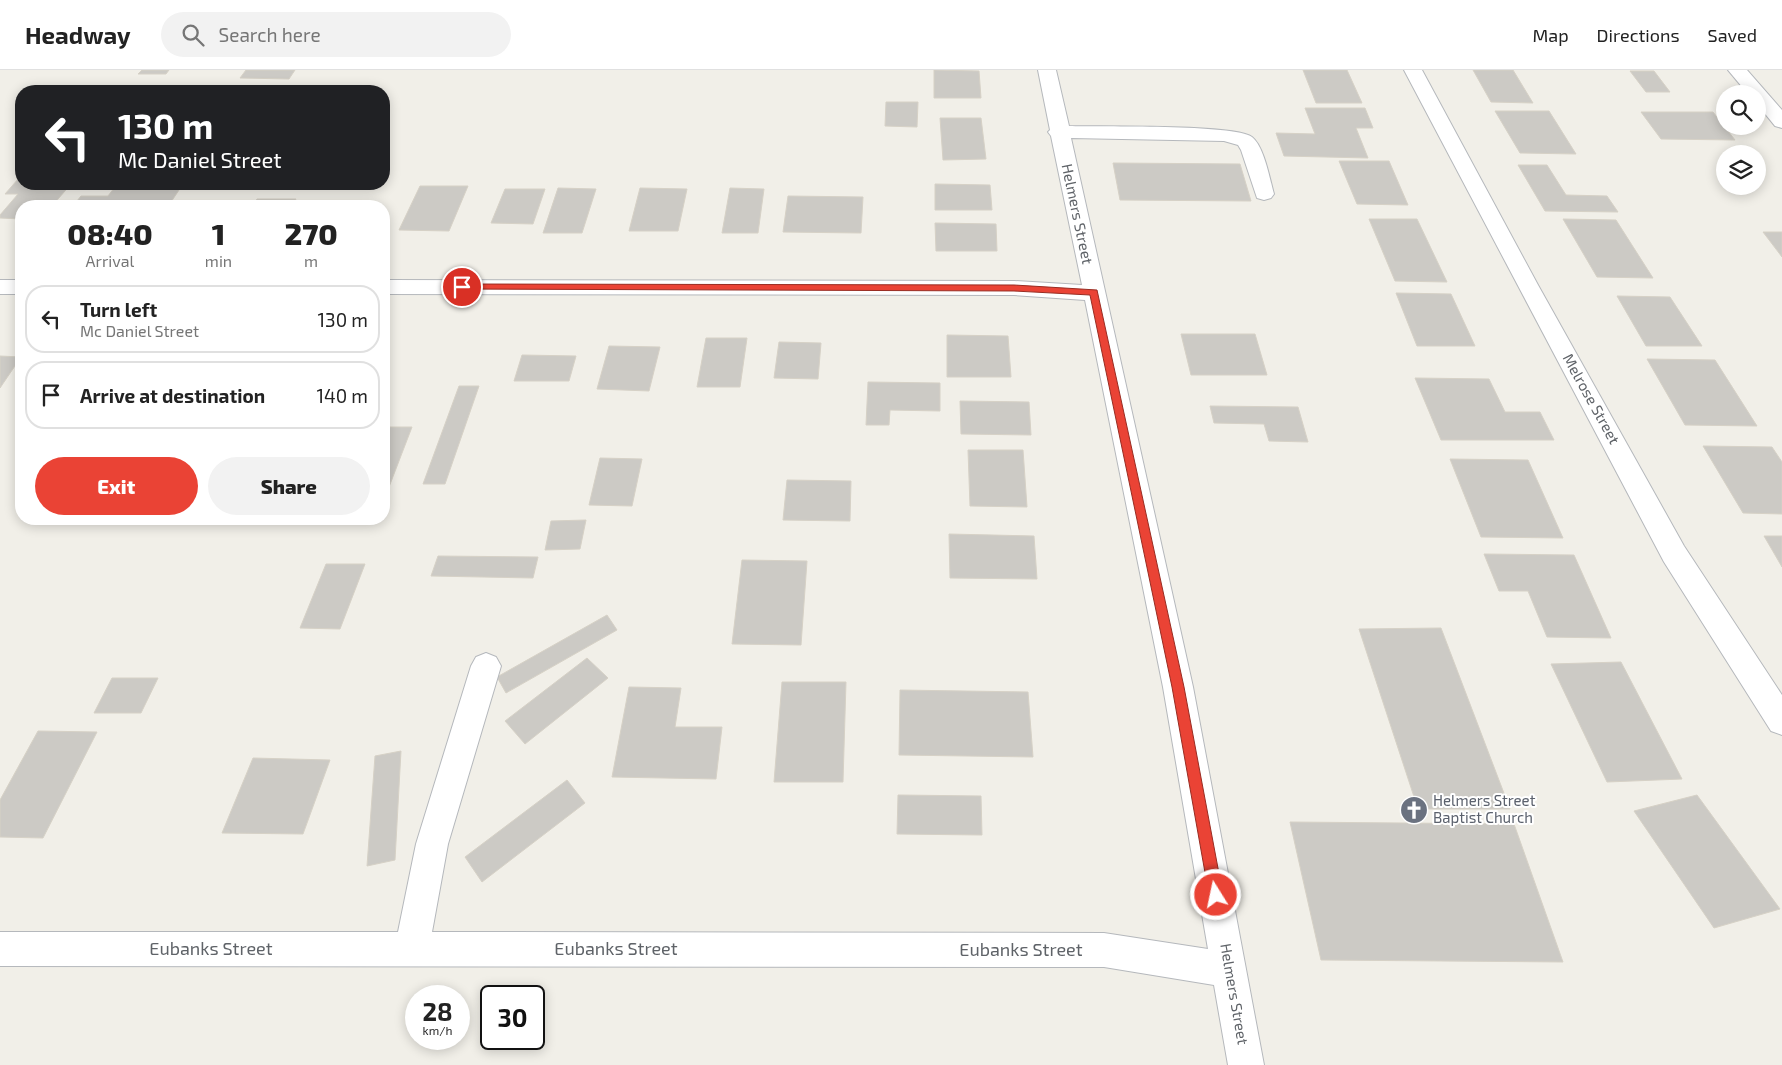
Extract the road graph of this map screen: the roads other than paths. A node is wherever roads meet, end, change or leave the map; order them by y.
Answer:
1 (1047, 70) edge
2 (1413, 70) edge
3 (1737, 70) edge
4 (1782, 122) edge
5 (1058, 132) junction
6 (1264, 194) dead end
7 (0, 287) edge
8 (15, 287) edge
9 (390, 287) edge
10 (1094, 293) junction
11 (486, 666) dead end
12 (1782, 721) edge
13 (412, 948) junction
14 (0, 949) edge
15 (1229, 970) junction
16 (1246, 1065) edge

1 - 5 street, Helmers Street
2 - 12 street, Melrose Street
3 - 4 street
5 - 6 street
5 - 10 street, Helmers Street
7 - 8 street
9 - 10 street
10 - 15 street, Helmers Street
11 - 13 street
13 - 14 street, Eubanks Street
13 - 15 street, Eubanks Street
15 - 16 street, Helmers Street

